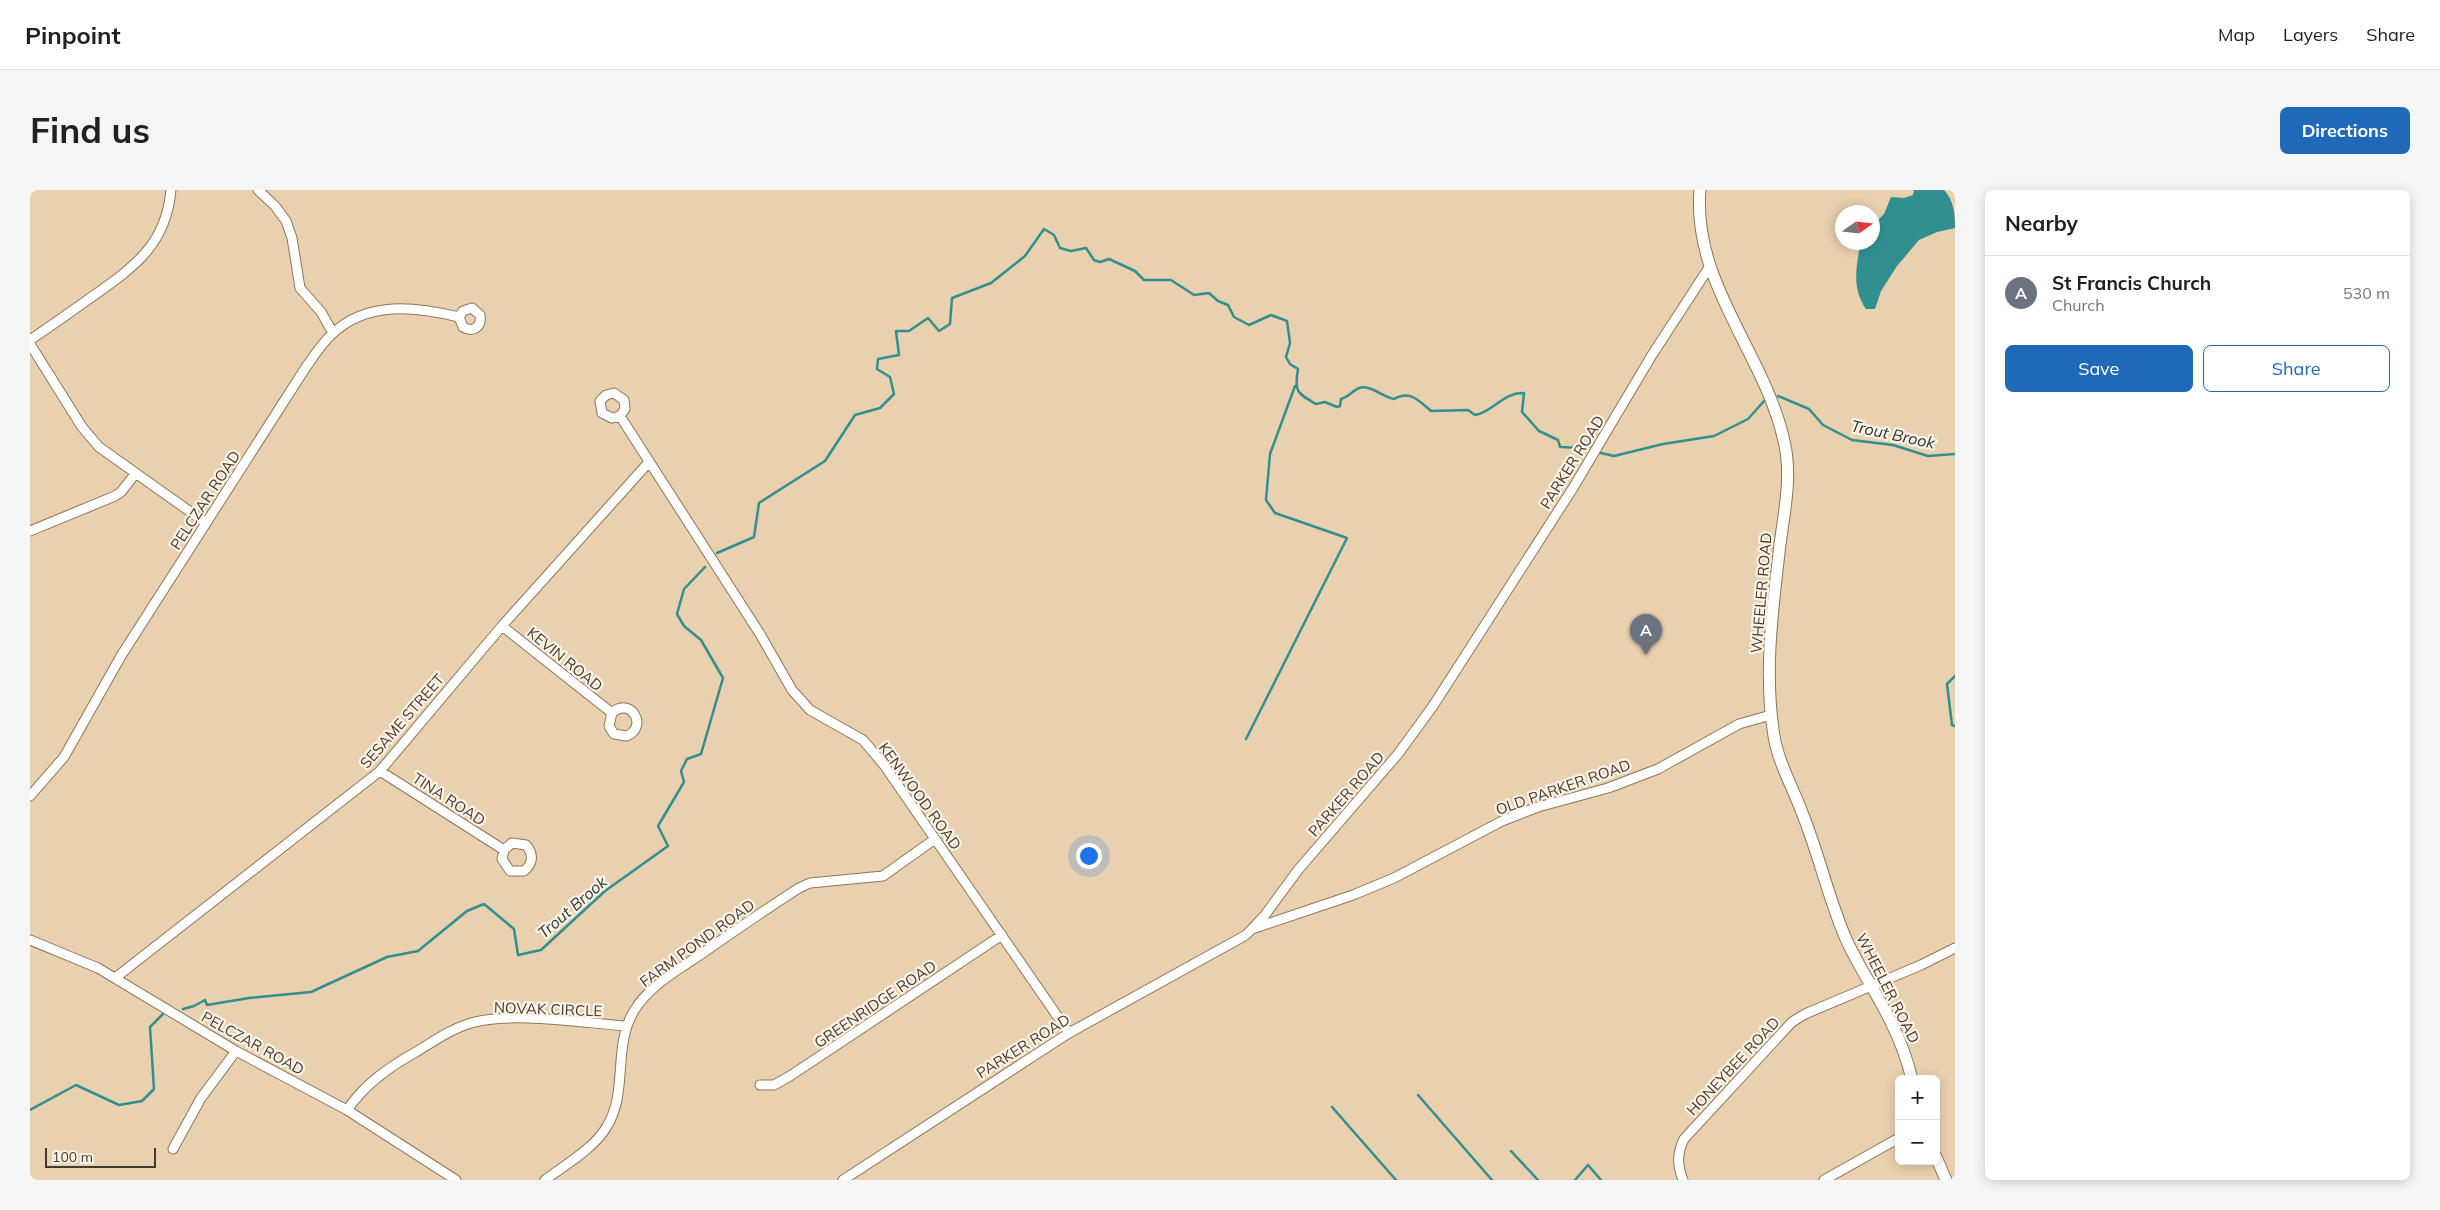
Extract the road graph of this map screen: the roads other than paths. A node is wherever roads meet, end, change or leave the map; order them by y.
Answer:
1 (171, 190) edge
2 (258, 190) edge
3 (1700, 190) edge
4 (1710, 266) junction
5 (459, 317) dead end
6 (333, 333) junction
7 (30, 340) edge
8 (30, 344) edge
9 (620, 416) dead end
10 (649, 462) junction
11 (135, 474) junction
12 (206, 523) junction
13 (30, 531) edge
14 (502, 626) junction
15 (612, 713) dead end
16 (1771, 715) junction
17 (380, 771) junction
18 (30, 796) edge
19 (935, 839) junction
20 (504, 850) dead end
21 (1252, 929) junction
22 (1002, 935) junction
23 (30, 940) edge
24 (1955, 948) edge
25 (115, 978) junction
26 (1871, 987) junction
27 (627, 1026) junction
28 (1069, 1033) junction
29 (236, 1051) junction
30 (1911, 1075) edge
31 (760, 1085) dead end
32 (347, 1110) junction
33 (1895, 1140) edge
34 (173, 1149) dead end
35 (1940, 1165) edge
36 (456, 1180) edge
37 (546, 1180) edge
38 (843, 1180) edge
39 (1683, 1180) edge
40 (1824, 1180) edge
41 (1946, 1180) edge

1 - 7 street
2 - 6 street
3 - 4 street, WHEELER ROAD
4 - 16 street, WHEELER ROAD
4 - 21 street, PARKER ROAD
5 - 6 street, PELCZAR ROAD
6 - 12 street, PELCZAR ROAD
8 - 11 street
9 - 10 street, KENWOOD ROAD
10 - 14 street, SESAME STREET
10 - 19 street, KENWOOD ROAD
11 - 12 street
11 - 13 street
12 - 18 street, PELCZAR ROAD
14 - 15 street, KEVIN ROAD
14 - 17 street, SESAME STREET
16 - 21 street, OLD PARKER ROAD
16 - 26 street, WHEELER ROAD
17 - 20 street, TINA ROAD
17 - 25 street, SESAME STREET
19 - 22 street, KENWOOD ROAD
19 - 27 street, FARM POND ROAD
21 - 28 street, PARKER ROAD
22 - 28 street, KENWOOD ROAD
22 - 31 street, GREENRIDGE ROAD
23 - 25 street, PELCZAR ROAD
24 - 26 street, HONEYBEE ROAD
25 - 29 street, PELCZAR ROAD
26 - 30 street, WHEELER ROAD
26 - 39 street, HONEYBEE ROAD
27 - 32 street, NOVAK CIRCLE
27 - 37 street, FARM POND ROAD
28 - 38 street, PARKER ROAD
29 - 32 street, PELCZAR ROAD
29 - 34 street
32 - 36 street, PELCZAR ROAD
33 - 40 street
35 - 41 street

